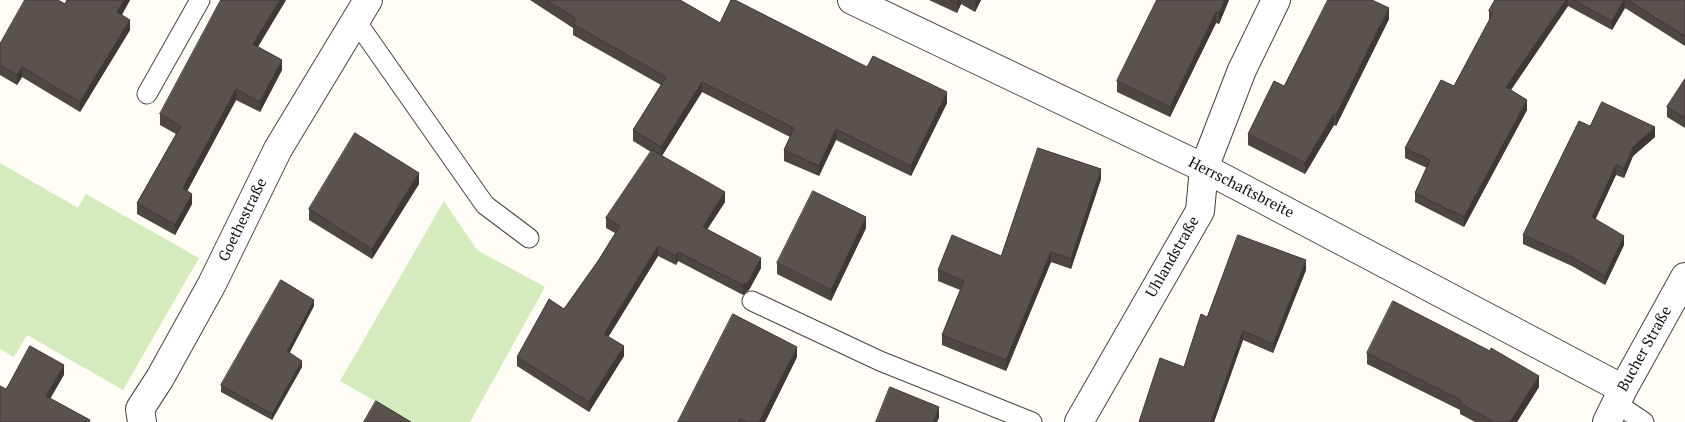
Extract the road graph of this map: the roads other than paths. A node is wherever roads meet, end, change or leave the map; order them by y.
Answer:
1 (200, 0) edge
2 (852, 0) edge
3 (1276, 0) edge
4 (362, 10) edge
5 (147, 94) dead end
6 (1204, 168) junction
7 (529, 238) dead end
8 (1685, 277) edge
9 (752, 301) dead end
10 (1615, 404) edge
11 (142, 422) edge
12 (1032, 422) edge
13 (1079, 422) edge
14 (1644, 422) edge

1 - 5 lane
2 - 6 street, Herrschaftsbreite
3 - 6 street, Uhlandstraße
4 - 7 lane, Goethestraße
4 - 11 street, Goethestraße
6 - 10 street, Herrschaftsbreite
6 - 13 street, Uhlandstraße
8 - 10 street, Bucher Straße
9 - 12 lane
10 - 14 lane

